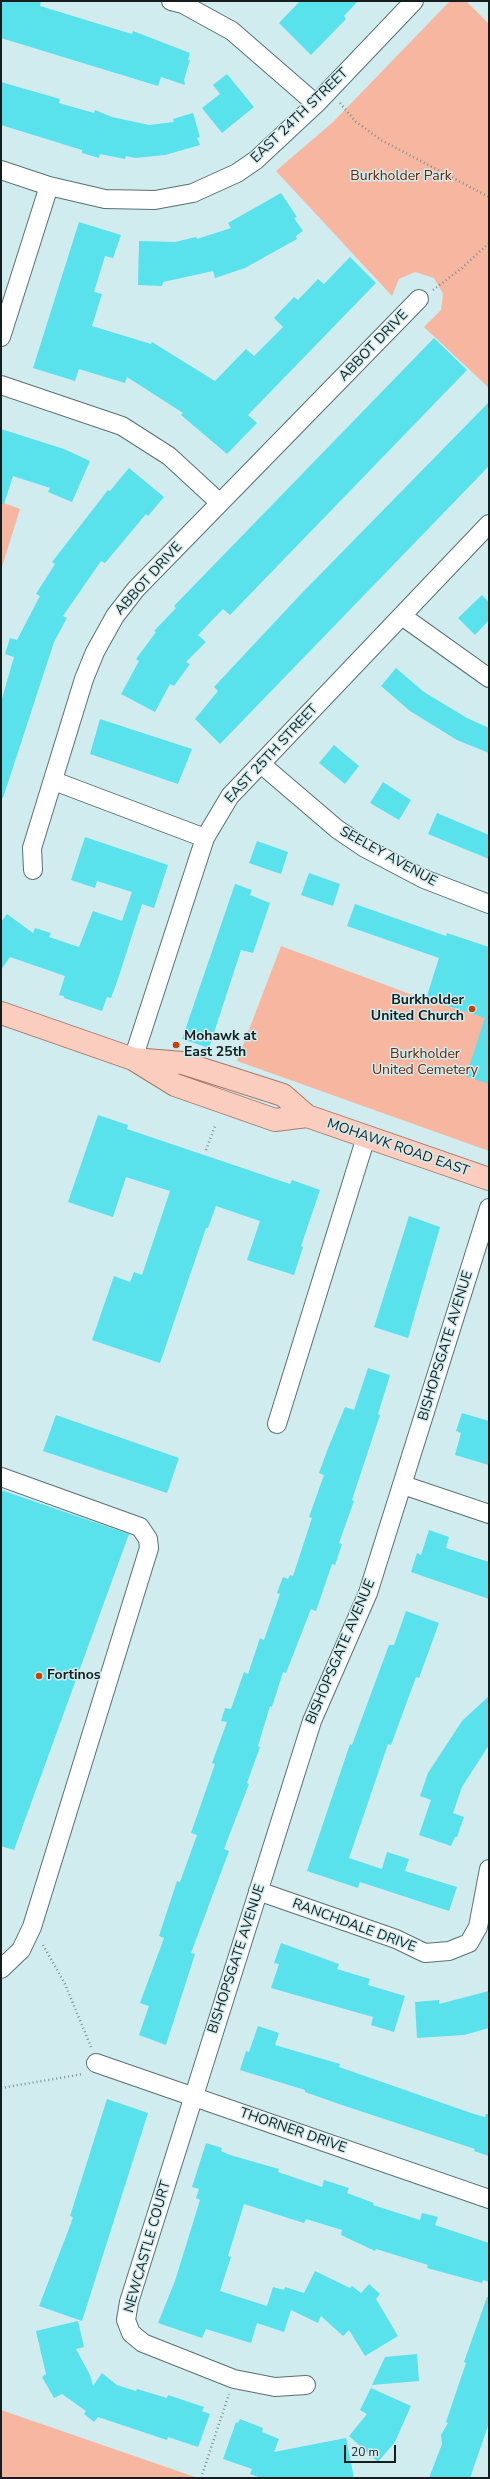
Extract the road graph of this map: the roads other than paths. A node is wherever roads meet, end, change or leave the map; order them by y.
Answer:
1 (171, 1) edge
2 (414, 1) edge
3 (316, 104) junction
4 (1, 170) edge
5 (49, 186) junction
6 (419, 299) road end
7 (1, 337) edge
8 (1, 385) edge
9 (220, 503) junction
10 (489, 524) edge
11 (402, 616) junction
12 (489, 678) edge
13 (260, 764) junction
14 (54, 782) junction
15 (205, 838) junction
16 (33, 870) dead end
17 (489, 904) edge
18 (1, 1013) edge
19 (133, 1058) junction
20 (366, 1137) junction
21 (489, 1179) edge
22 (489, 1208) edge
23 (277, 1424) dead end
24 (1, 1477) edge
25 (403, 1485) junction
26 (489, 1514) edge
27 (489, 1869) edge
28 (258, 1891) junction
29 (1, 1968) edge
30 (96, 2063) road end
31 (193, 2096) junction
32 (489, 2200) edge
33 (306, 2385) dead end

1 - 3 street
2 - 3 street, EAST 24TH STREET
3 - 5 street, EAST 24TH STREET
4 - 5 street, EAST 24TH STREET
5 - 7 street
6 - 9 street, ABBOT DRIVE
8 - 9 street
9 - 14 street, ABBOT DRIVE
10 - 11 street, EAST 25TH STREET
11 - 12 street
11 - 13 street, EAST 25TH STREET
13 - 15 street, EAST 25TH STREET
13 - 17 street, SEELEY AVENUE
14 - 15 street
14 - 16 street, ABBOT DRIVE
15 - 19 street, EAST 25TH STREET
18 - 19 main road, MOHAWK ROAD EAST
19 - 20 main road, MOHAWK ROAD EAST
20 - 21 main road, MOHAWK ROAD EAST
20 - 23 street
22 - 25 street, BISHOPSGATE AVENUE
24 - 29 street
25 - 26 street
25 - 28 street, BISHOPSGATE AVENUE
27 - 28 street, RANCHDALE DRIVE
28 - 31 street, BISHOPSGATE AVENUE
30 - 31 street, THORNER DRIVE
31 - 32 street, THORNER DRIVE
31 - 33 street, NEWCASTLE COURT

